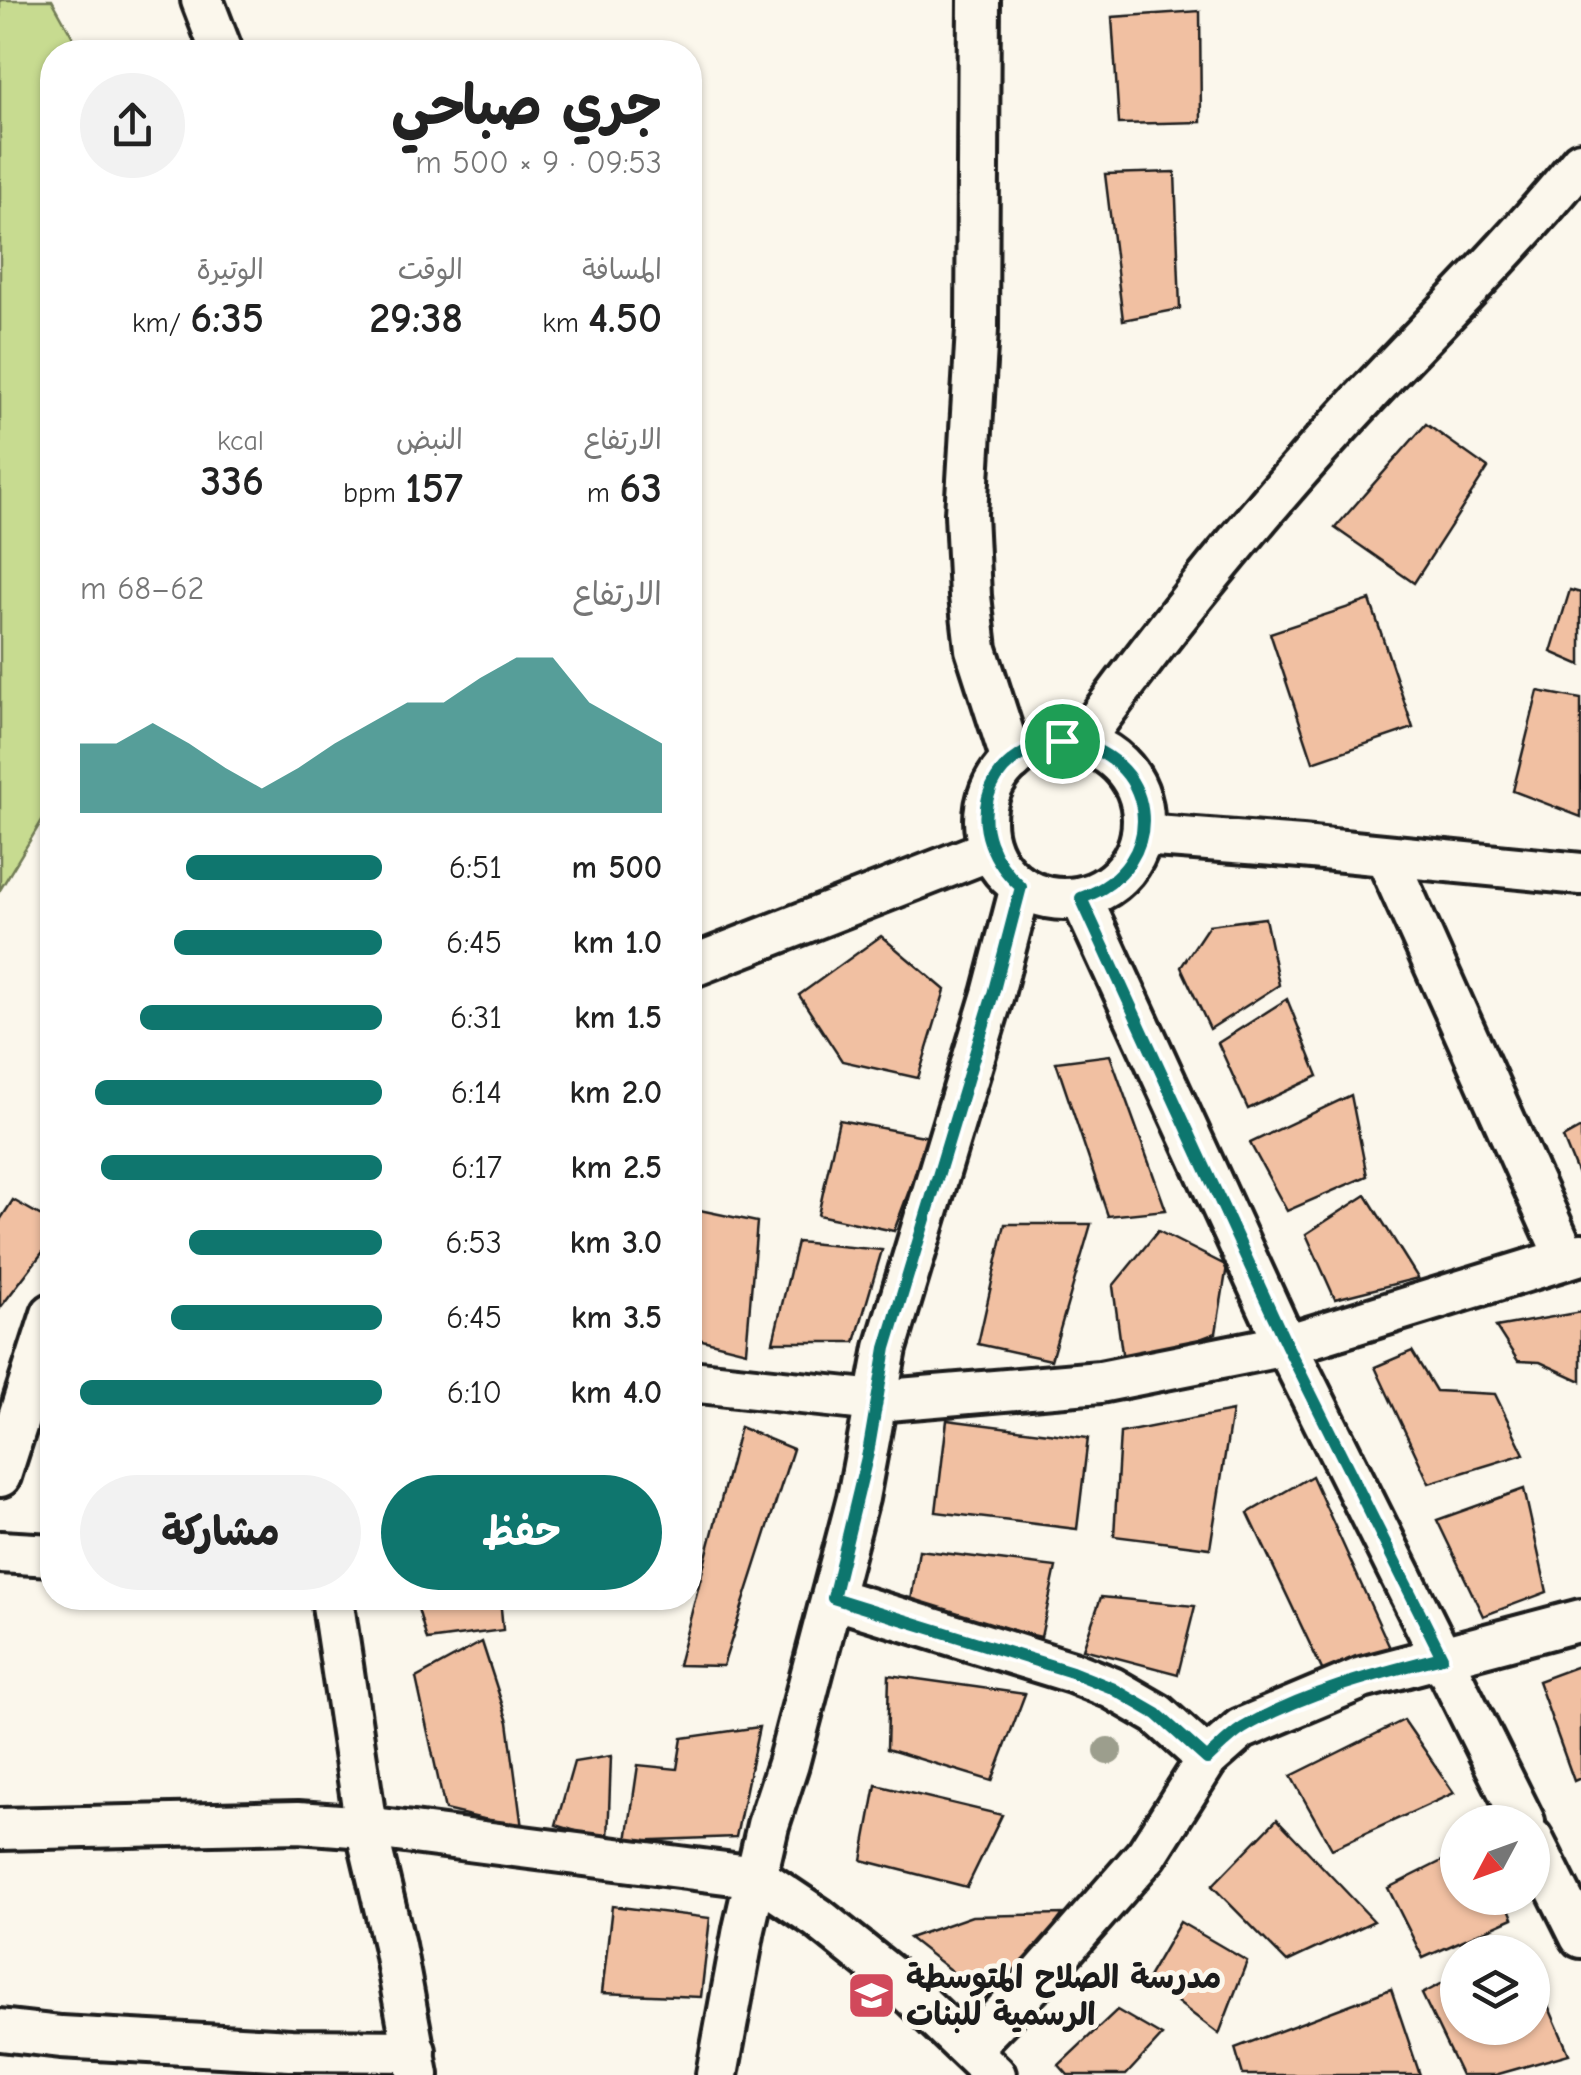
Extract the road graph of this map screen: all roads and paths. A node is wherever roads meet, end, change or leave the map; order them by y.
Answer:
1 (202, 0) edge
2 (979, 0) edge
3 (217, 40) edge
4 (1581, 162) edge
5 (1581, 212) edge
6 (1532, 222) junction
7 (1082, 743) junction
8 (1012, 761) junction
9 (1142, 835) junction
10 (990, 850) junction
11 (1386, 856) junction
12 (1581, 874) edge
13 (1021, 887) junction
14 (1081, 898) junction
15 (702, 962) edge
16 (1573, 1256) edge
17 (1286, 1344) junction
18 (40, 1351) edge
19 (702, 1382) edge
20 (876, 1400) junction
21 (0, 1476) edge
22 (0, 1552) edge
23 (40, 1554) edge
24 (833, 1598) junction
25 (334, 1610) edge
26 (1581, 1620) edge
27 (1442, 1657) junction
28 (1207, 1759) junction
29 (1516, 1805) edge
30 (366, 1827) junction
31 (0, 1829) edge
32 (1550, 1876) edge
33 (757, 1877) junction
34 (1581, 1937) edge
35 (0, 2030) edge
36 (982, 2062) edge
37 (416, 2063) edge
38 (717, 2075) edge

1 - 3 street
2 - 8 street
4 - 6 street
5 - 6 street
6 - 7 street
7 - 8 street
7 - 9 street
8 - 10 street
9 - 11 street
9 - 14 street
10 - 13 street
10 - 15 street
11 - 12 street
11 - 16 street
13 - 14 street
13 - 20 street
14 - 17 street
16 - 17 street
17 - 20 street
17 - 27 street
18 - 21 street
19 - 20 street
20 - 24 street
22 - 23 street
24 - 28 street
24 - 33 street
25 - 30 street
26 - 27 street
27 - 28 street
27 - 29 street
28 - 36 street
30 - 31 street
30 - 33 street
30 - 37 street
32 - 34 street
33 - 36 street
33 - 38 street
35 - 37 street

